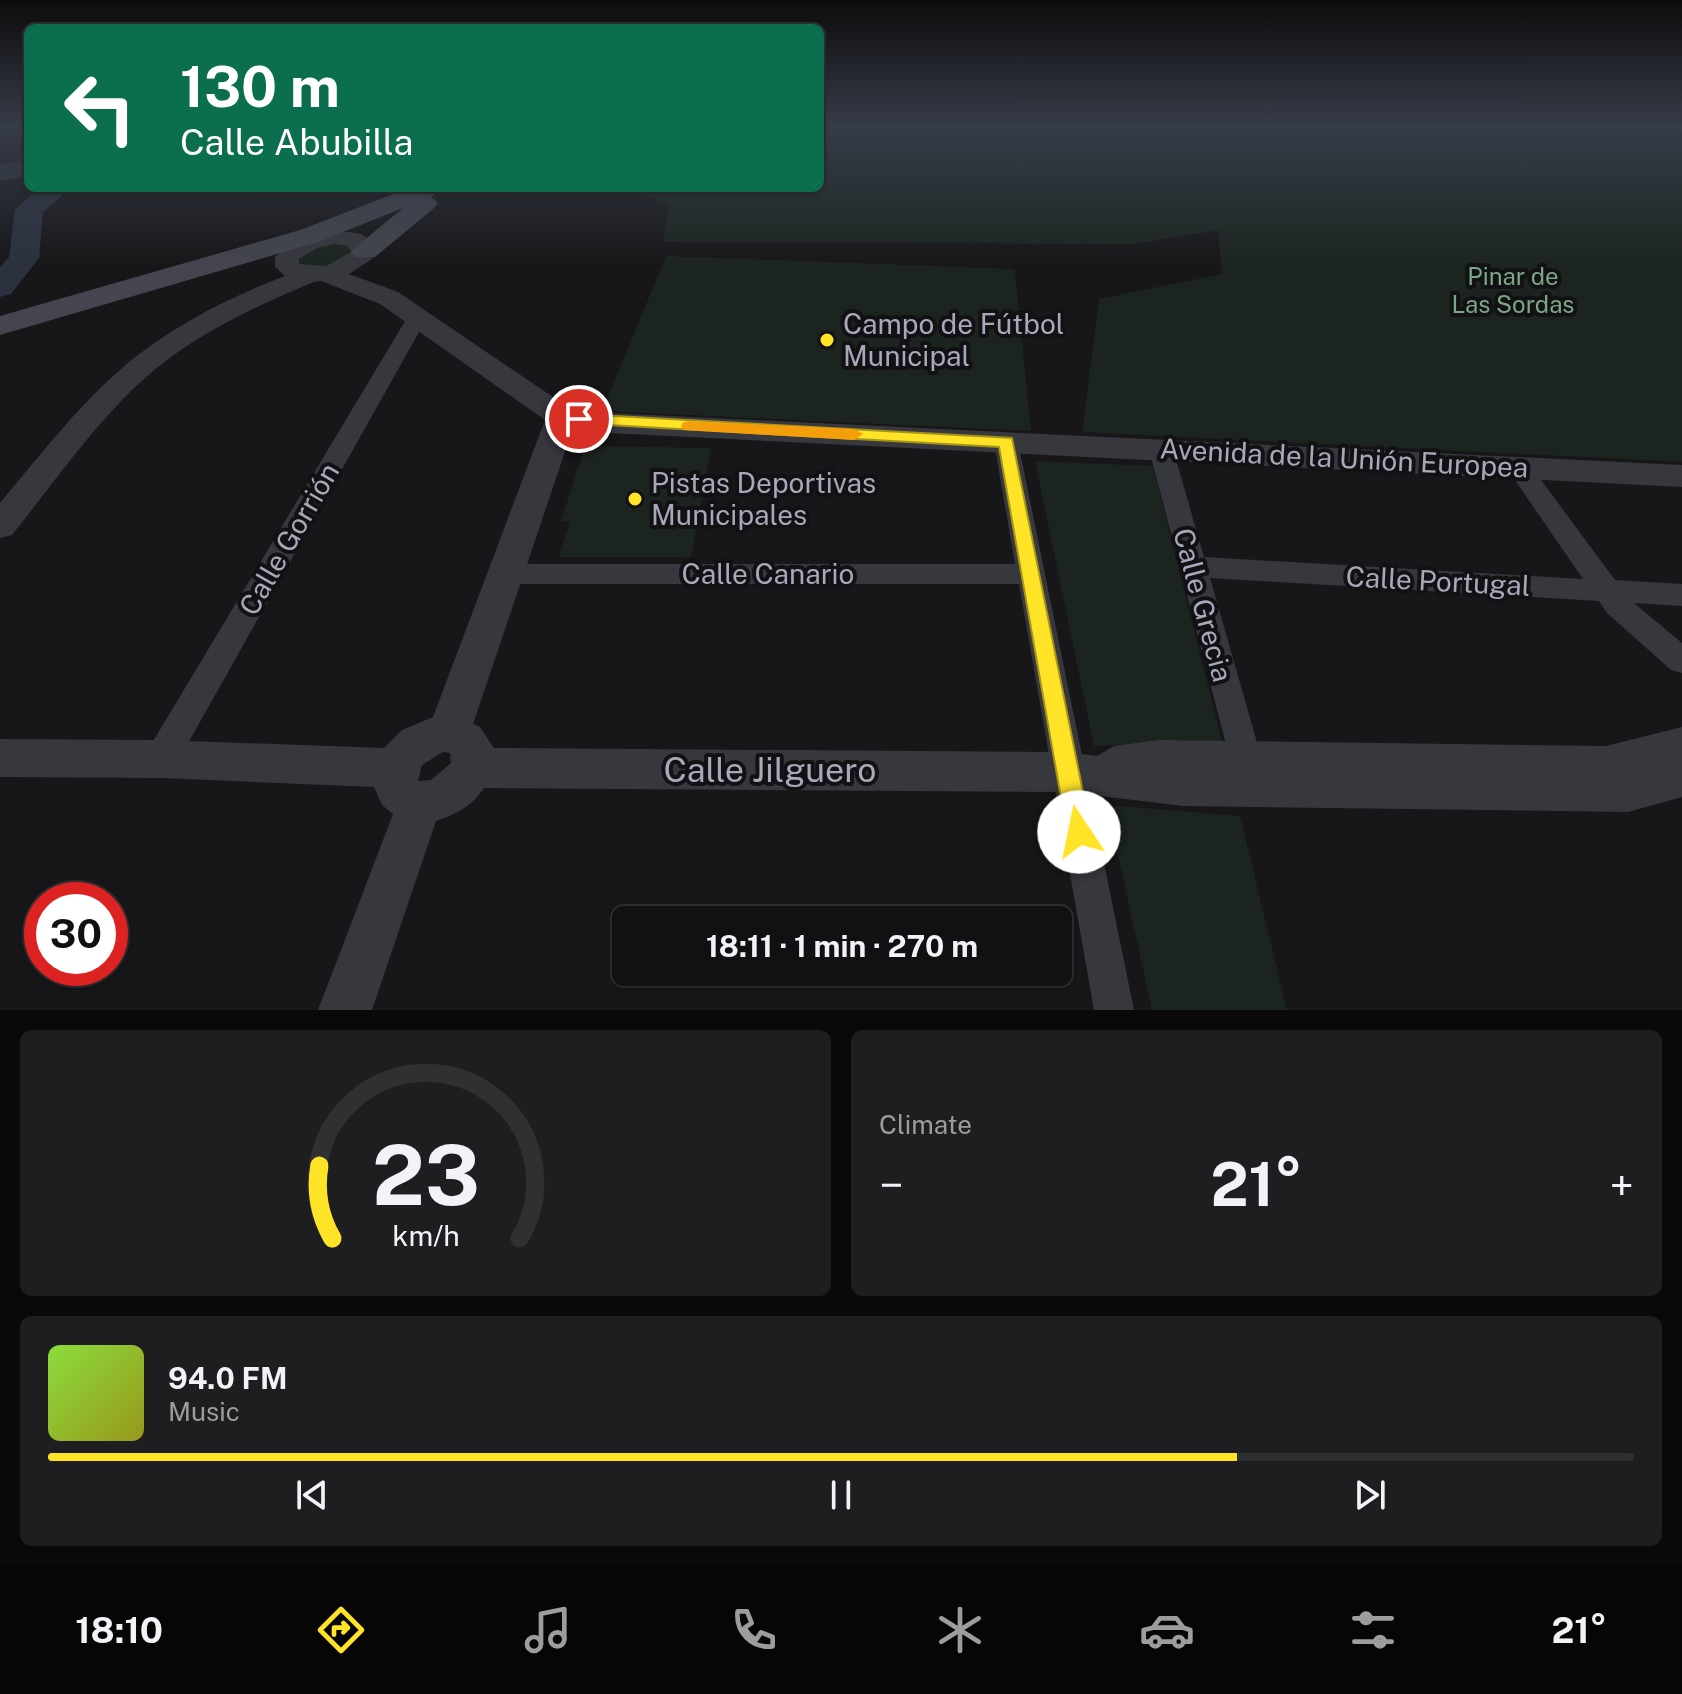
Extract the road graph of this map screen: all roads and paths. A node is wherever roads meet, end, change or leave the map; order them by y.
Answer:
1 (403, 192) edge
2 (422, 192) edge
3 (440, 192) edge
4 (371, 205) junction
5 (310, 239) junction
6 (261, 243) junction
7 (364, 252) junction
8 (221, 262) junction
9 (303, 271) junction
10 (116, 291) junction
11 (389, 298) junction
12 (417, 318) junction
13 (0, 326) edge
14 (561, 417) junction
15 (1006, 442) junction
16 (1161, 449) junction
17 (1518, 467) junction
18 (1682, 476) edge
19 (0, 526) edge
20 (1193, 567) junction
21 (505, 574) junction
22 (1031, 574) junction
23 (1606, 590) junction
24 (1682, 595) edge
25 (1682, 661) edge
26 (448, 733) junction
27 (1682, 746) edge
28 (0, 758) edge
29 (161, 759) junction
30 (1245, 760) junction
31 (473, 768) junction
32 (1067, 772) junction
33 (1682, 777) edge
34 (408, 785) junction
35 (345, 1010) edge
36 (1114, 1010) edge

1 - 4 main road
2 - 5 main road
3 - 7 main road
4 - 5 main road
4 - 6 main road
5 - 6 main road
5 - 7 street
5 - 8 main road
5 - 9 street
6 - 10 main road
7 - 9 street
7 - 11 street
8 - 9 main road
8 - 10 main road
9 - 11 street
9 - 19 street
10 - 13 main road
11 - 12 street
12 - 14 street
12 - 29 street, Calle Gorrión
14 - 15 street, Avenida de la Unión Europea
14 - 21 street
15 - 16 street, Avenida de la Unión Europea
15 - 22 street
16 - 17 street, Avenida de la Unión Europea
16 - 20 street, Calle Grecia
17 - 18 street, Avenida de la Unión Europea
17 - 23 street
20 - 23 street, Calle Portugal
20 - 30 street, Calle Grecia
21 - 22 street, Calle Canario
21 - 26 street
22 - 32 street
23 - 24 street, Calle Portugal
23 - 25 street
26 - 31 street
26 - 34 street
27 - 30 street
28 - 29 street
29 - 34 street
30 - 32 street
31 - 32 street, Calle Jilguero
31 - 34 street
32 - 33 street
32 - 36 street
34 - 35 street

